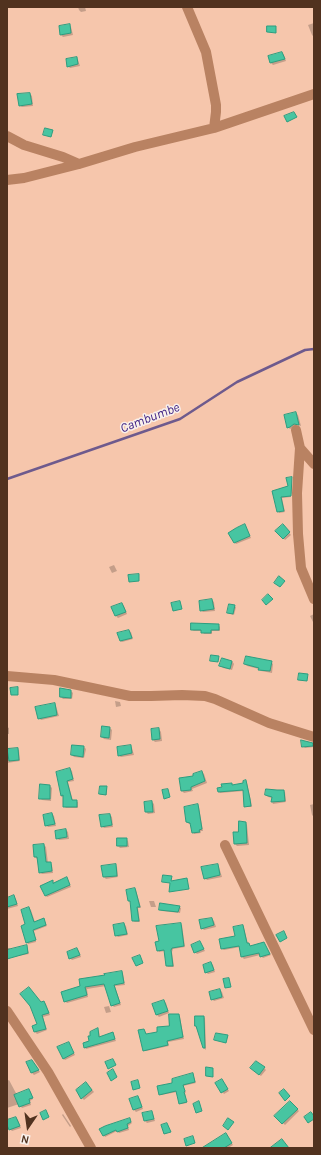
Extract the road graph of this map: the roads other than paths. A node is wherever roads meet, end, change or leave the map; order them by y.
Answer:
1 (187, 7) edge
2 (314, 94) edge
3 (214, 128) junction
4 (7, 136) edge
5 (79, 164) junction
6 (7, 180) edge
7 (296, 430) dead end
8 (300, 448) junction
9 (314, 464) edge
10 (314, 599) edge
11 (7, 676) edge
12 (314, 738) edge
13 (225, 845) dead end
14 (7, 1012) edge
15 (314, 1030) edge
16 (91, 1148) edge

1 - 3 street
2 - 3 street
3 - 5 street
4 - 5 street
5 - 6 street
7 - 8 street
8 - 9 street
8 - 10 street
11 - 12 street
13 - 15 street
14 - 16 street

